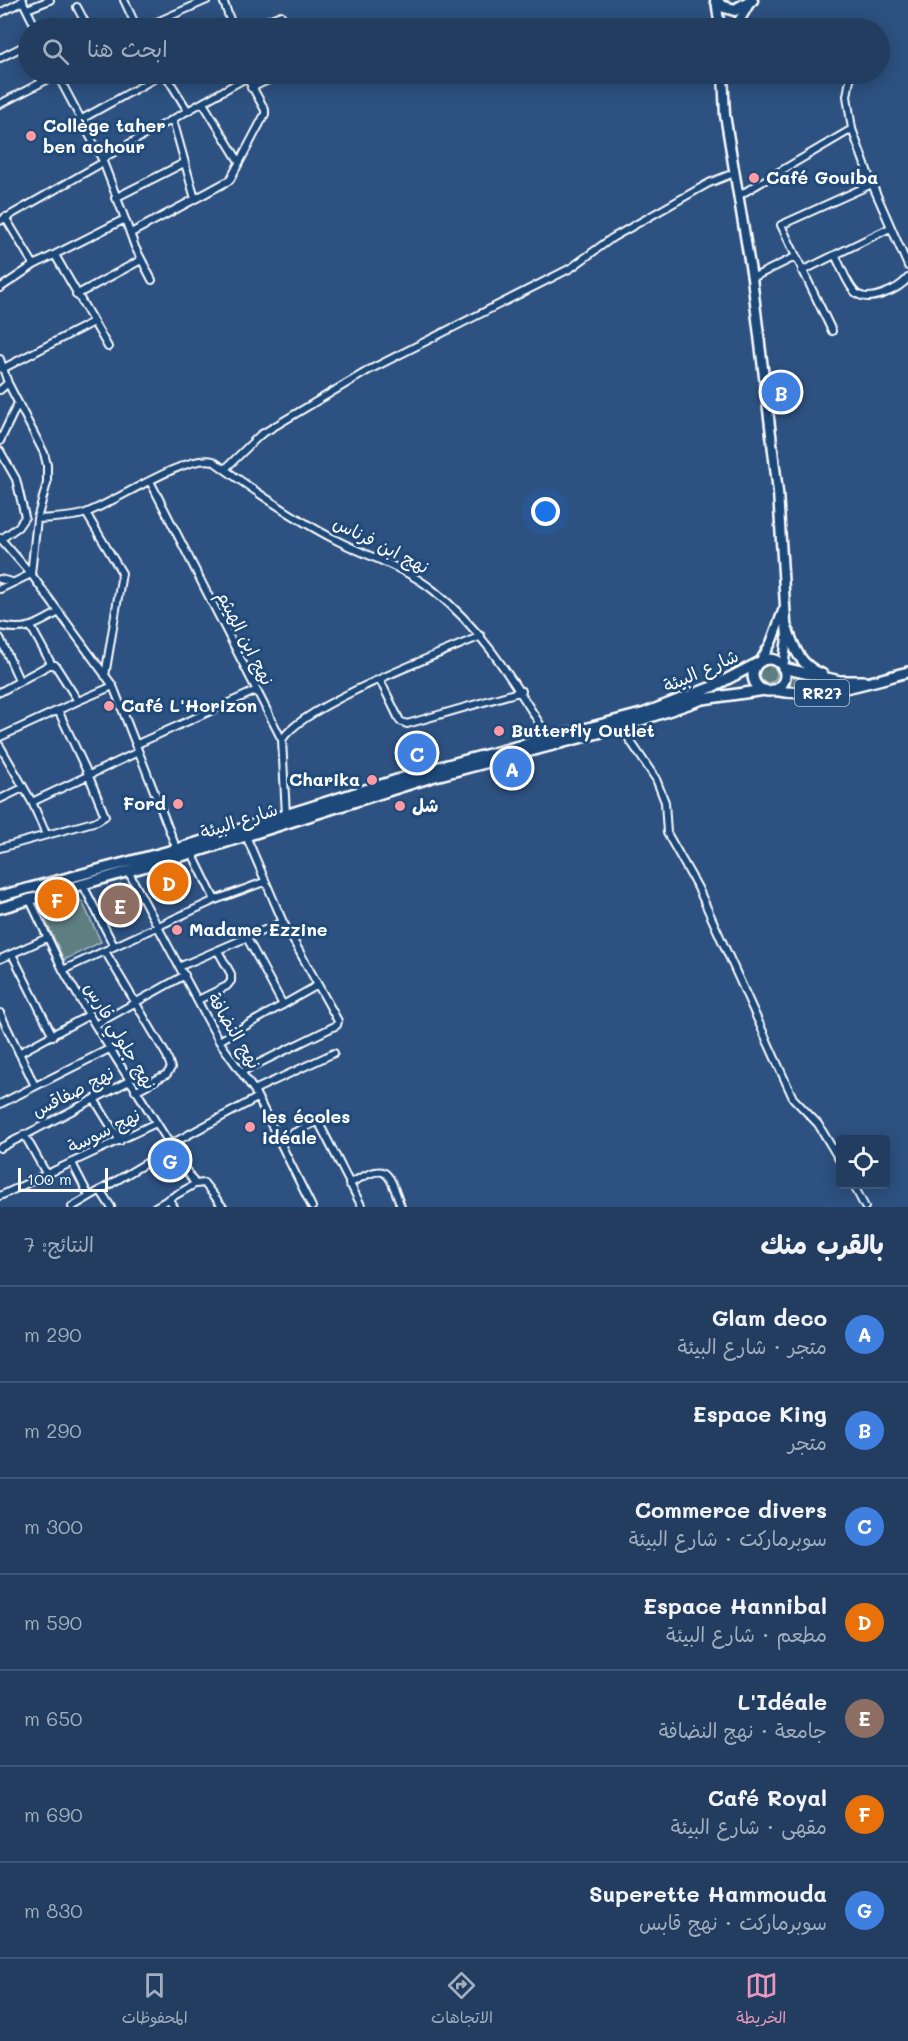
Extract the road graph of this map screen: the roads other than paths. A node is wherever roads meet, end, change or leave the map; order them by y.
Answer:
1 (50, 0) edge
2 (124, 0) edge
3 (207, 0) edge
4 (223, 0) edge
5 (716, 0) edge
6 (23, 1) edge
7 (751, 2) edge
8 (77, 7) dead end
9 (27, 9) junction
10 (0, 13) edge
11 (281, 15) dead end
12 (31, 18) edge
13 (83, 18) edge
14 (132, 18) edge
15 (166, 18) edge
16 (229, 18) edge
17 (273, 18) edge
18 (719, 18) edge
19 (741, 18) edge
20 (18, 49) edge
21 (0, 58) edge
22 (38, 84) edge
23 (62, 84) edge
24 (146, 84) edge
25 (170, 84) edge
26 (233, 84) edge
27 (249, 84) edge
28 (260, 84) edge
29 (724, 84) edge
30 (849, 84) edge
31 (251, 88) junction
32 (203, 103) junction
33 (0, 104) edge
34 (188, 111) junction
35 (80, 120) junction
36 (172, 120) junction
37 (852, 129) junction
38 (238, 160) junction
39 (102, 161) junction
40 (184, 163) junction
41 (734, 173) junction
42 (872, 184) junction
43 (738, 196) junction
44 (115, 198) junction
45 (195, 199) junction
46 (2, 219) edge
47 (126, 219) junction
48 (890, 228) junction
49 (131, 233) junction
50 (55, 255) junction
51 (835, 255) junction
52 (795, 256) junction
53 (141, 260) junction
54 (34, 265) junction
55 (908, 266) edge
56 (802, 272) junction
57 (752, 278) junction
58 (908, 278) edge
59 (152, 280) dead end
60 (0, 288) edge
61 (76, 295) junction
62 (93, 322) junction
63 (832, 331) dead end
64 (108, 347) dead end
65 (0, 359) edge
66 (2, 369) junction
67 (8, 383) junction
68 (0, 390) edge
69 (18, 403) junction
70 (0, 441) edge
71 (0, 451) edge
72 (225, 469) junction
73 (150, 481) junction
74 (86, 513) junction
75 (37, 519) junction
76 (1, 539) edge
77 (31, 574) junction
78 (0, 579) edge
79 (12, 582) junction
80 (0, 589) edge
81 (784, 608) junction
82 (59, 612) junction
83 (0, 626) edge
84 (31, 627) junction
85 (787, 628) junction
86 (481, 636) junction
87 (0, 638) edge
88 (759, 663) junction
89 (52, 664) junction
90 (783, 668) junction
91 (908, 672) edge
92 (105, 676) junction
93 (19, 680) junction
94 (380, 680) junction
95 (850, 681) junction
96 (872, 681) junction
97 (113, 686) junction
98 (768, 690) junction
99 (255, 691) junction
100 (0, 692) edge
101 (522, 692) junction
102 (78, 701) junction
103 (58, 710) junction
104 (621, 727) junction
105 (0, 737) edge
106 (282, 740) junction
107 (551, 741) junction
108 (135, 745) junction
109 (0, 746) edge
110 (138, 752) junction
111 (88, 774) junction
112 (23, 788) junction
113 (0, 799) edge
114 (32, 802) junction
115 (286, 814) junction
116 (46, 834) junction
117 (246, 836) junction
118 (0, 848) edge
119 (178, 853) junction
120 (192, 853) junction
121 (128, 871) junction
122 (264, 882) junction
123 (82, 883) junction
124 (1, 894) edge
125 (29, 898) junction
126 (215, 900) junction
127 (0, 908) edge
128 (283, 922) junction
129 (157, 927) junction
130 (47, 938) junction
131 (247, 938) junction
132 (114, 946) junction
133 (105, 951) junction
134 (218, 951) junction
135 (12, 954) junction
136 (0, 959) edge
137 (181, 966) junction
138 (63, 970) junction
139 (186, 975) junction
140 (318, 985) junction
141 (198, 1000) junction
142 (136, 1002) junction
143 (283, 1005) junction
144 (0, 1013) edge
145 (89, 1015) junction
146 (94, 1025) junction
147 (53, 1035) junction
148 (219, 1041) junction
149 (109, 1049) junction
150 (19, 1053) junction
151 (334, 1053) dead end
152 (241, 1072) junction
153 (129, 1081) junction
154 (35, 1086) junction
155 (135, 1090) junction
156 (254, 1090) junction
157 (257, 1098) junction
158 (94, 1099) junction
159 (0, 1104) edge
160 (156, 1123) junction
161 (24, 1134) junction
162 (120, 1141) junction
163 (277, 1141) junction
164 (172, 1146) junction
165 (0, 1148) edge
166 (836, 1154) edge
167 (72, 1163) junction
168 (47, 1175) junction
169 (349, 1184) junction
170 (195, 1185) junction
171 (855, 1189) edge
172 (100, 1190) junction
173 (0, 1196) edge
174 (90, 1196) junction
175 (169, 1199) junction
176 (72, 1207) edge
177 (111, 1207) edge
178 (155, 1207) edge
179 (174, 1207) edge
180 (223, 1207) edge
181 (312, 1207) edge
182 (362, 1207) edge
183 (401, 1207) edge
184 (865, 1207) edge

1 - 9 street
2 - 14 street
3 - 15 street
4 - 16 street
5 - 7 highway
5 - 18 main road
6 - 9 street
6 - 10 street
7 - 19 main road
8 - 13 street
9 - 12 street
11 - 17 street
20 - 21 street
22 - 33 street
23 - 35 street
24 - 35 street
25 - 34 street
26 - 32 street
27 - 31 street
28 - 31 street
29 - 41 main road
30 - 37 street
31 - 38 street
32 - 34 street
32 - 38 street
34 - 36 street
35 - 39 street
36 - 39 street
36 - 40 street
37 - 42 street
37 - 43 street
38 - 45 street
39 - 44 street
39 - 46 street
40 - 44 street
40 - 45 street
41 - 43 main road
41 - 72 street
42 - 48 street
42 - 52 street
43 - 57 main road
44 - 47 street
45 - 49 street
46 - 54 street
47 - 49 street
47 - 50 street
48 - 51 street
48 - 55 street
49 - 53 street
50 - 54 street
50 - 61 street
51 - 56 street
51 - 58 street
52 - 56 street
52 - 57 street
53 - 59 street
53 - 61 street
54 - 60 street
56 - 63 street
57 - 81 main road
61 - 62 street
62 - 64 street
62 - 66 street
65 - 66 street
66 - 67 street
67 - 68 street
67 - 69 street
69 - 70 street
69 - 75 street
71 - 76 street
72 - 73 street, نهج ابن فرناس
72 - 86 street, نهج ابن فرناس
73 - 74 street
73 - 99 street, نهج ابن الهيثم
74 - 75 street
74 - 92 street
75 - 77 street
76 - 77 street
77 - 79 street
77 - 82 street
78 - 79 street
79 - 80 street
81 - 85 main road
81 - 88 main road
82 - 84 street
82 - 92 street
83 - 84 street
84 - 89 street
85 - 90 main road
85 - 95 main road
86 - 94 street
86 - 101 street, نهج ابن فرناس
87 - 93 street
88 - 90 main road, RR27
88 - 98 main road
88 - 107 main road, شارع البيئة / RR27
89 - 93 street
89 - 102 street
90 - 95 main road, RR27
90 - 98 main road, RR27
91 - 96 main road, RR27
92 - 97 street
93 - 100 street
94 - 101 street
94 - 106 street
95 - 96 main road, RR27
96 - 98 main road, RR27
97 - 102 street
97 - 108 street
98 - 104 main road, شارع البيئة / RR27
99 - 106 street, نهج ابن الهيثم
99 - 108 street
101 - 107 street, نهج ابن فرناس
102 - 103 street
103 - 105 street
103 - 111 street
104 - 107 main road, شارع البيئة / RR27
104 - 166 street
106 - 115 street, نهج ابن الهيثم
107 - 115 main road, شارع البيئة / RR27
107 - 117 main road, شارع البيئة / RR27
108 - 110 street
109 - 112 street
110 - 111 street
110 - 119 street
111 - 114 street
111 - 116 street
112 - 113 street
112 - 114 street
114 - 116 street
115 - 119 main road, شارع البيئة / RR27
116 - 118 street
117 - 120 main road, شارع البيئة / RR27
117 - 122 street
119 - 120 main road, شارع البيئة / RR27
119 - 121 main road, شارع البيئة / RR27
119 - 124 main road, شارع البيئة / RR27
120 - 126 street
121 - 123 main road, شارع البيئة / RR27
121 - 129 street, نهج النضافة
122 - 126 street
122 - 128 street
123 - 125 main road, شارع البيئة / RR27
123 - 132 street
125 - 127 main road, شارع البيئة / RR27
125 - 130 street, نهج جلولي فارس
126 - 129 street
128 - 131 street
128 - 140 street
129 - 132 street
129 - 137 street, نهج النضافة
130 - 135 street
130 - 138 street, نهج جلولي فارس
131 - 134 street
131 - 143 street
132 - 133 street
133 - 138 street
133 - 142 street
134 - 137 street
134 - 141 street
135 - 136 street
135 - 147 street
137 - 139 street, نهج النضافة
138 - 145 street, نهج جلولي فارس
139 - 141 street, نهج النضافة
139 - 142 street
140 - 143 street
140 - 152 street
141 - 148 street, نهج النضافة
142 - 146 street
142 - 155 street
143 - 148 street
144 - 150 street
145 - 146 street, نهج جلولي فارس
145 - 147 street
146 - 149 street, نهج جلولي فارس
147 - 150 street
148 - 152 street, نهج النضافة
149 - 153 street, نهج جلولي فارس
149 - 154 street
150 - 154 street
151 - 156 street
152 - 156 street, نهج النضافة
153 - 155 street, نهج جلولي فارس
153 - 158 street, نهج صفاقس
154 - 159 street
155 - 160 street, نهج جلولي فارس
156 - 157 street, نهج النضافة
157 - 163 street, نهج النضافة
157 - 164 street
158 - 161 street, نهج صفاقس
158 - 162 street
160 - 162 street, نهج سوسة
160 - 164 street, نهج جلولي فارس
161 - 165 street, نهج صفاقس
161 - 168 street
162 - 167 street, نهج سوسة
163 - 169 street
163 - 181 street, نهج النضافة
164 - 170 street, نهج جلولي فارس
164 - 172 street
167 - 168 street, نهج سوسة
167 - 174 street
168 - 173 street, نهج سوسة
169 - 182 street
169 - 183 street
170 - 175 street
170 - 180 street
171 - 184 street
172 - 174 street
172 - 177 street
174 - 176 street
175 - 178 street
175 - 179 street

